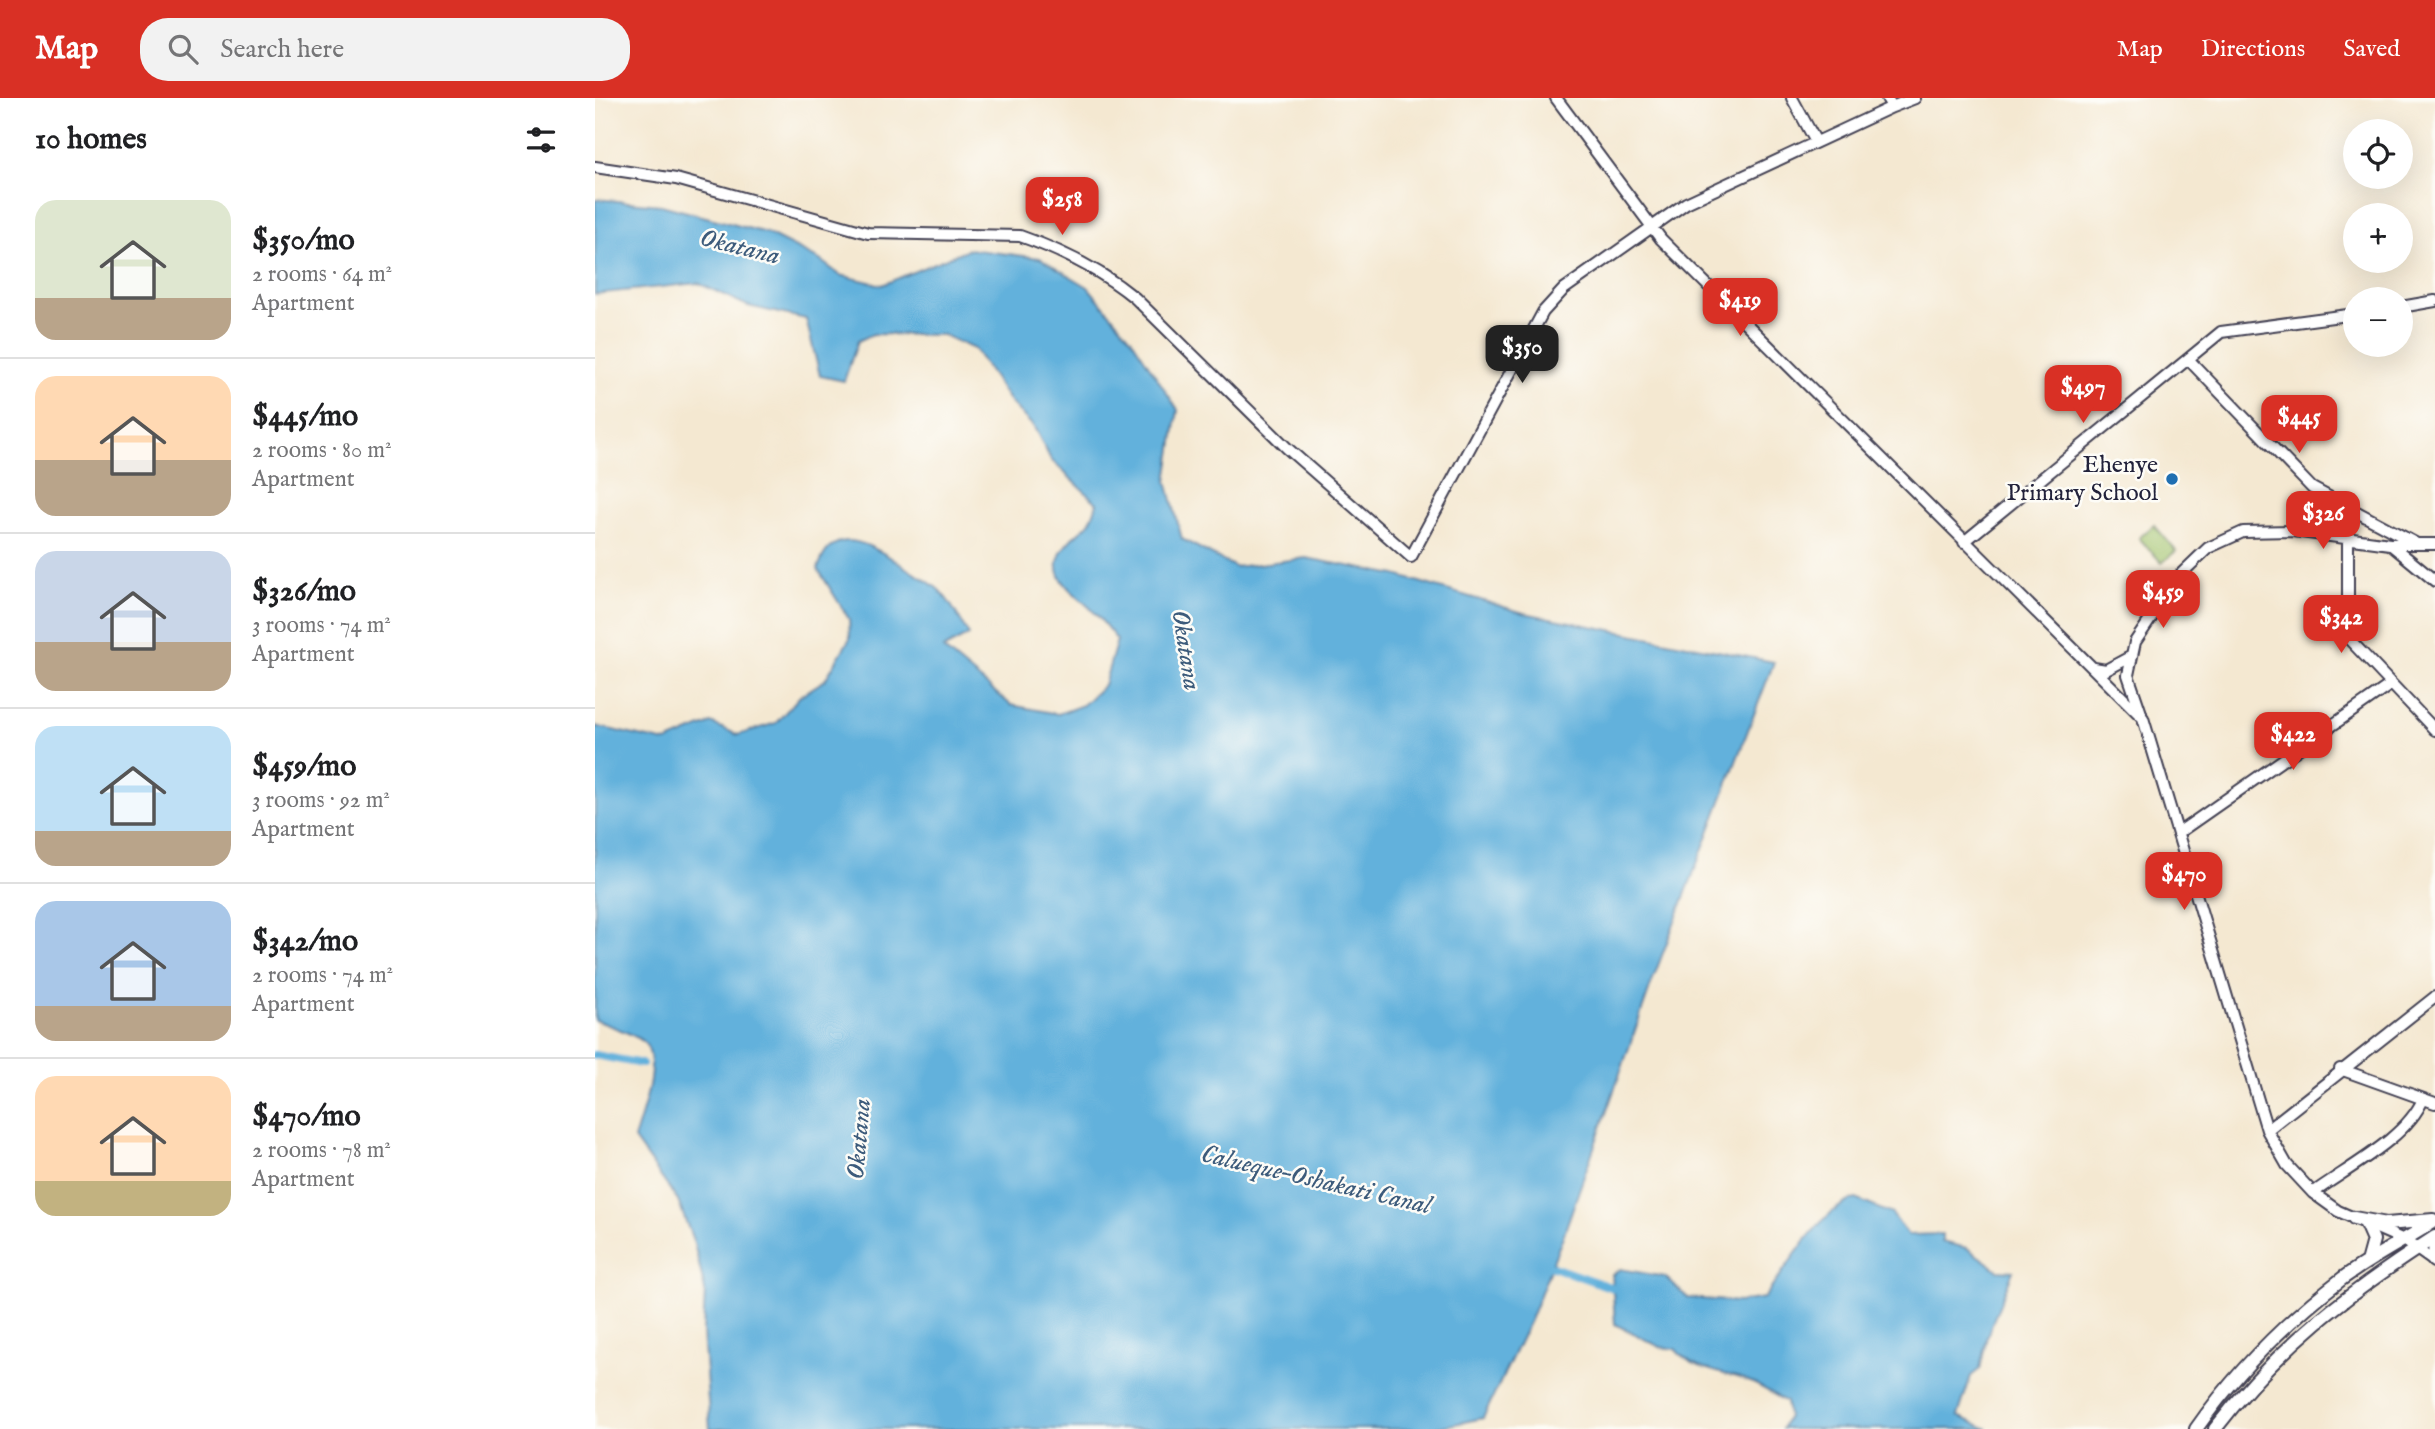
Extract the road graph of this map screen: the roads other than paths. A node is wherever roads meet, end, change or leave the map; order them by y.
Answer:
1 (1556, 98) edge
2 (1791, 98) edge
3 (1916, 98) edge
4 (1890, 102) edge
5 (1816, 142) junction
6 (595, 167) edge
7 (1652, 229) junction
8 (2435, 301) edge
9 (2413, 305) edge
10 (2343, 316) edge
11 (2188, 359) junction
12 (2348, 539) junction
13 (1964, 542) junction
14 (2390, 544) junction
15 (2418, 544) junction
16 (2435, 544) edge
17 (2435, 581) edge
18 (2132, 656) junction
19 (2094, 668) junction
20 (2390, 685) junction
21 (2143, 718) junction
22 (2435, 730) edge
23 (2178, 833) junction
24 (2435, 997) edge
25 (2340, 1069) junction
26 (2423, 1099) junction
27 (2435, 1103) edge
28 (2266, 1130) junction
29 (2313, 1193) junction
30 (2435, 1220) edge
31 (2360, 1221) junction
32 (2435, 1237) edge
33 (2404, 1240) junction
34 (2418, 1248) junction
35 (2435, 1261) edge
36 (2367, 1262) junction
37 (2247, 1367) junction
38 (2259, 1376) junction
39 (2196, 1429) edge
40 (2215, 1429) edge

1 - 7 street
2 - 5 street
3 - 4 street
4 - 5 street
5 - 7 street
6 - 7 street
7 - 13 street
8 - 9 street
10 - 11 street
11 - 13 street
11 - 15 street
12 - 14 street
12 - 18 street
12 - 20 street
13 - 19 street
14 - 15 street
14 - 17 street
15 - 16 street
18 - 19 street
18 - 21 street
19 - 21 street
20 - 22 street
20 - 23 street
21 - 23 street
23 - 28 street
24 - 25 street
25 - 26 street
25 - 28 street
26 - 27 street
26 - 29 street
28 - 29 street
29 - 31 street
30 - 31 main road
30 - 33 main road
31 - 33 street
31 - 36 main road
32 - 34 main road
32 - 35 main road
33 - 34 street
33 - 36 main road
34 - 35 street
34 - 38 main road
36 - 37 main road
37 - 38 main road
37 - 39 main road
38 - 40 main road

